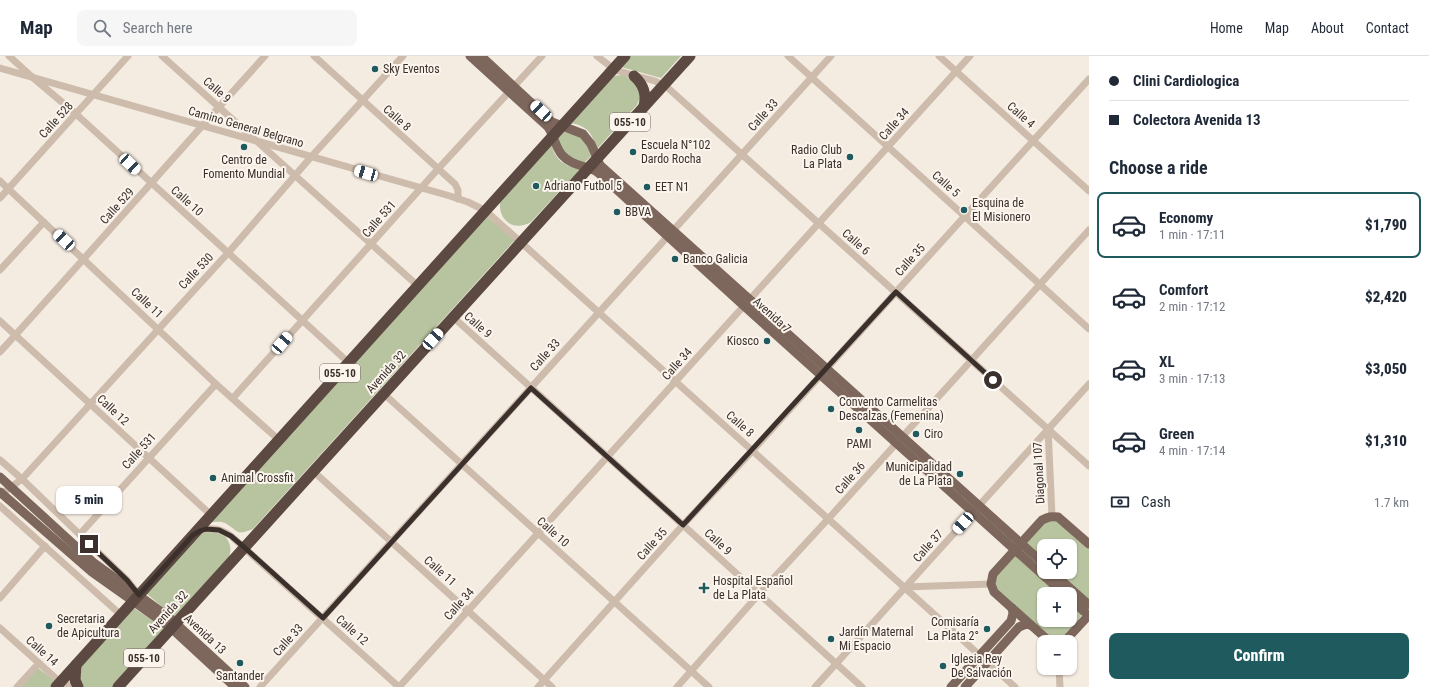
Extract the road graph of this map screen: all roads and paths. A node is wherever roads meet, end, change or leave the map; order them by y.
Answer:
1 (9, 56) edge
2 (128, 56) edge
3 (162, 56) edge
4 (265, 56) edge
5 (314, 56) edge
6 (403, 56) edge
7 (470, 56) edge
8 (481, 56) edge
9 (542, 56) edge
10 (597, 56) edge
11 (625, 56) edge
12 (690, 56) edge
13 (788, 56) edge
14 (830, 56) edge
15 (939, 56) edge
16 (970, 56) edge
17 (0, 68) edge
18 (613, 69) junction
19 (956, 72) junction
20 (31, 76) junction
21 (634, 76) junction
22 (811, 77) junction
23 (1089, 79) edge
24 (664, 85) junction
25 (512, 89) junction
26 (94, 94) junction
27 (362, 100) junction
28 (219, 106) junction
29 (644, 106) junction
30 (76, 114) junction
31 (201, 126) junction
32 (561, 126) junction
33 (553, 135) junction
34 (1033, 141) junction
35 (259, 142) junction
36 (888, 147) junction
37 (742, 154) junction
38 (311, 157) junction
39 (596, 158) junction
40 (588, 168) junction
41 (438, 169) junction
42 (296, 175) junction
43 (0, 181) edge
44 (151, 184) junction
45 (8, 188) junction
46 (421, 188) junction
47 (1089, 191) edge
48 (0, 198) edge
49 (458, 199) junction
50 (486, 211) junction
51 (965, 216) junction
52 (44, 222) junction
53 (819, 224) junction
54 (1089, 230) edge
55 (670, 233) junction
56 (521, 242) junction
57 (371, 244) junction
58 (228, 253) junction
59 (84, 259) junction
60 (0, 270) edge
61 (1040, 284) junction
62 (418, 286) junction
63 (896, 292) junction
64 (747, 303) junction
65 (599, 312) junction
66 (453, 317) junction
67 (302, 320) junction
68 (0, 321) edge
69 (158, 328) junction
70 (1089, 329) edge
71 (15, 335) junction
72 (0, 352) edge
73 (971, 360) junction
74 (349, 363) junction
75 (824, 372) junction
76 (676, 381) junction
77 (216, 384) junction
78 (1089, 384) edge
79 (531, 388) junction
80 (384, 394) junction
81 (233, 398) junction
82 (91, 404) junction
83 (1048, 429) junction
84 (279, 440) junction
85 (899, 440) junction
86 (753, 450) junction
87 (607, 457) junction
88 (148, 458) junction
89 (0, 460) edge
90 (462, 464) junction
91 (1089, 466) edge
92 (313, 471) junction
93 (0, 477) edge
94 (22, 479) junction
95 (11, 487) junction
96 (1, 494) edge
97 (0, 506) edge
98 (976, 509) junction
99 (211, 515) junction
100 (1052, 516) junction
101 (828, 518) junction
102 (683, 525) junction
103 (538, 533) junction
104 (80, 534) junction
105 (1077, 534) junction
106 (1089, 534) edge
107 (193, 535) junction
108 (391, 542) junction
109 (1089, 544) edge
110 (45, 546) junction
111 (244, 547) junction
112 (1018, 547) junction
113 (1037, 559) edge
114 (1060, 579) edge
115 (991, 584) junction
116 (905, 587) junction
117 (1057, 587) edge
118 (759, 594) junction
119 (0, 598) edge
120 (136, 598) junction
121 (615, 602) junction
122 (1077, 605) edge
123 (1089, 605) edge
124 (1012, 608) junction
125 (468, 611) junction
126 (121, 615) junction
127 (1089, 616) edge
128 (323, 618) junction
129 (1031, 625) junction
130 (173, 626) junction
131 (0, 628) edge
132 (1042, 635) edge
133 (1071, 635) edge
134 (980, 656) junction
135 (987, 662) junction
136 (39, 663) junction
137 (836, 664) junction
138 (76, 665) junction
139 (691, 671) junction
140 (1059, 675) edge
141 (544, 680) junction
142 (62, 685) edge
143 (17, 687) edge
144 (78, 687) edge
145 (118, 687) edge
146 (235, 687) edge
147 (245, 687) edge
148 (260, 687) edge
149 (399, 687) edge
150 (538, 687) edge
151 (552, 687) edge
152 (676, 687) edge
153 (709, 687) edge
154 (815, 687) edge
155 (862, 687) edge
156 (951, 687) edge
157 (965, 687) edge
158 (1015, 687) edge
159 (1060, 687) edge

1 - 20 street, Calle 10
2 - 26 street, Calle 528
3 - 28 street, Calle 9
4 - 28 street, Calle 529
5 - 27 street, Calle 8
6 - 27 street, Calle 530
7 - 25 main road, Avenida 7
8 - 25 main road, Avenida 7
9 - 25 street, Calle 531
10 - 18 street, Calle 6
11 - 18 highway, 055-10
12 - 24 highway, Avenida 32 / 055-10
13 - 22 street, Calle 5
14 - 22 street, Calle 33
15 - 19 street, Calle 4
16 - 19 street, Calle 34
17 - 20 street, Camino General Belgrano
18 - 21 street, Calle 6
18 - 32 highway, 055-10
19 - 34 street, Calle 4
19 - 36 street, Calle 34
20 - 26 street, Camino General Belgrano
20 - 30 street, Calle 10
21 - 24 street, Calle 6
21 - 29 highway
22 - 36 street, Calle 5
22 - 37 street, Calle 33
23 - 34 street, Calle 35
24 - 29 highway, Avenida 32 / 055-10
24 - 37 street, Calle 6
25 - 32 main road, Avenida 7
25 - 33 main road, Avenida 7
25 - 41 street, Calle 531
26 - 30 street, Calle 528
26 - 31 street, Camino General Belgrano
27 - 38 street, Calle 530
27 - 41 street, Calle 8
28 - 31 street, Calle 529
28 - 35 street, Calle 9
29 - 39 highway, Avenida 32 / 055-10
30 - 44 street, Calle 10
30 - 45 street, Calle 528
31 - 35 street, Camino General Belgrano
31 - 44 street, Calle 529
32 - 33 highway, 055-10
32 - 39 main road, Avenida 7
33 - 40 main road, Avenida 7
33 - 50 highway, 055-10
34 - 47 street, Calle 4
34 - 51 street, Calle 35
35 - 38 street, Camino General Belgrano
35 - 42 street, Calle 9
36 - 51 street, Calle 5
36 - 53 street, Calle 34
37 - 53 street, Calle 6
37 - 55 street, Calle 33
38 - 42 street, Calle 530
38 - 46 street, Camino General Belgrano
39 - 40 highway, Avenida 32 / 055-10
39 - 55 main road, Avenida 7
40 - 55 main road, Avenida 7
40 - 56 highway, Avenida 32 / 055-10
41 - 46 street, Calle 531
41 - 49 street, Calle 8
42 - 57 street, Calle 9
42 - 58 street, Calle 530
43 - 45 street, Calle 11
44 - 58 street, Calle 10
44 - 59 street, Calle 529
45 - 48 street, Calle 528
45 - 52 street, Calle 11
46 - 49 street, Camino General Belgrano
46 - 57 street, Calle 531
49 - 50 street, Camino General Belgrano
50 - 56 street, Calle 8
50 - 62 highway, 055-10
51 - 61 street, Calle 5
51 - 63 street, Calle 35
52 - 59 street, Calle 11
52 - 60 street
53 - 63 street, Calle 6
53 - 64 street, Calle 34
54 - 61 street, Calle 36
55 - 64 main road, Avenida 7
55 - 65 street, Calle 33
56 - 65 street, Calle 8
56 - 66 highway, Avenida 32 / 055-10
57 - 62 street, Calle 9
57 - 67 street, Calle 531
58 - 67 street, Calle 10
58 - 69 street, Calle 530
59 - 69 street, Calle 11
59 - 71 street, Calle 529
61 - 70 street, Calle 5
61 - 73 street, Calle 36
62 - 74 highway, 055-10
63 - 73 street, Calle 6
63 - 75 street, Calle 35
64 - 75 main road, Avenida 7
64 - 76 street, Calle 34
65 - 76 street, Calle 8
65 - 79 street, Calle 33
66 - 79 street, Calle 9
66 - 80 highway, Avenida 32 / 055-10
67 - 74 street, Calle 10
67 - 81 street, Calle 531
68 - 71 street, Calle 12
69 - 77 street, Calle 11
69 - 82 street, Calle 530
71 - 72 street, Calle 529
71 - 82 street, Calle 12
73 - 83 street, Calle 6
73 - 85 street, Calle 36
74 - 84 highway, 055-10
75 - 85 main road, Avenida 7
75 - 86 street, Calle 35
76 - 86 street, Calle 8
76 - 87 street, Calle 34
77 - 81 street, Calle 11
77 - 88 street, Calle 531
78 - 83 street, Calle 37
79 - 87 street, Calle 9
79 - 90 street, Calle 33
80 - 90 street, Calle 10
80 - 92 highway, Avenida 32 / 055-10
81 - 84 street, Calle 11
82 - 88 street, Calle 12
82 - 94 street, Calle 530
83 - 91 street, Calle 6
83 - 98 street, Calle 37
83 - 100 street, Diagonal 107
84 - 99 highway, 055-10
85 - 98 main road, Avenida 7
85 - 101 street, Calle 36
86 - 101 street, Calle 8
86 - 102 street, Calle 35
87 - 102 street, Calle 9
87 - 103 street, Calle 34
88 - 99 street, Calle 12
88 - 104 street, Calle 531
89 - 94 street
90 - 103 street, Calle 10
90 - 108 street, Calle 33
92 - 108 street, Calle 11
92 - 111 highway, Avenida 32 / 055-10
93 - 95 main road, Avenida 13
94 - 95 street, Calle 530
94 - 104 street
95 - 96 street, Calle 530
95 - 120 main road, Avenida 13
96 - 120 main road, Avenida 13
97 - 110 street
98 - 112 main road, Avenida 7
98 - 116 street, Calle 37
99 - 107 highway, 055-10
100 - 105 main road
100 - 112 main road
101 - 116 street, Calle 8
101 - 118 street, Calle 36
102 - 118 street, Calle 9
102 - 121 street, Calle 35
103 - 121 street, Calle 10
103 - 125 street, Calle 34
104 - 120 street
105 - 106 main road
105 - 109 main road
107 - 111 street, Calle 12
107 - 120 highway, 055-10
108 - 125 street, Calle 11
108 - 128 street, Calle 33
110 - 119 street
110 - 126 street
111 - 128 street, Calle 12
111 - 130 highway, Avenida 32 / 055-10
112 - 113 main road, Avenida 7
112 - 115 main road
112 - 117 main road, Avenida 7
114 - 123 main road
115 - 116 street
115 - 124 main road
116 - 134 street, Calle 8
116 - 137 street, Calle 37
118 - 137 street, Calle 9
118 - 139 street, Calle 36
120 - 126 highway, 055-10
120 - 130 main road, Avenida 13
121 - 139 street, Calle 10
121 - 141 street, Calle 35
122 - 127 main road
124 - 129 main road
124 - 134 main road
125 - 141 street, Calle 11
125 - 149 street, Calle 34
126 - 138 highway, 055-10
127 - 133 main road
128 - 148 street, Calle 33
128 - 149 street, Calle 12
129 - 132 main road
129 - 135 main road
130 - 145 highway, Avenida 32 / 055-10
130 - 146 main road, Avenida 13
130 - 147 main road, Avenida 13
131 - 136 street, Calle 14
134 - 135 street, Calle 8
134 - 156 main road
135 - 157 main road
135 - 158 street, Calle 8
136 - 142 street, Calle 14
136 - 143 street
137 - 154 street, Calle 37
137 - 155 street, Calle 9
138 - 142 highway, 055-10
138 - 144 highway
139 - 152 street, Calle 36
139 - 153 street, Calle 10
140 - 159 street
141 - 150 street, Calle 35
141 - 151 street, Calle 11

